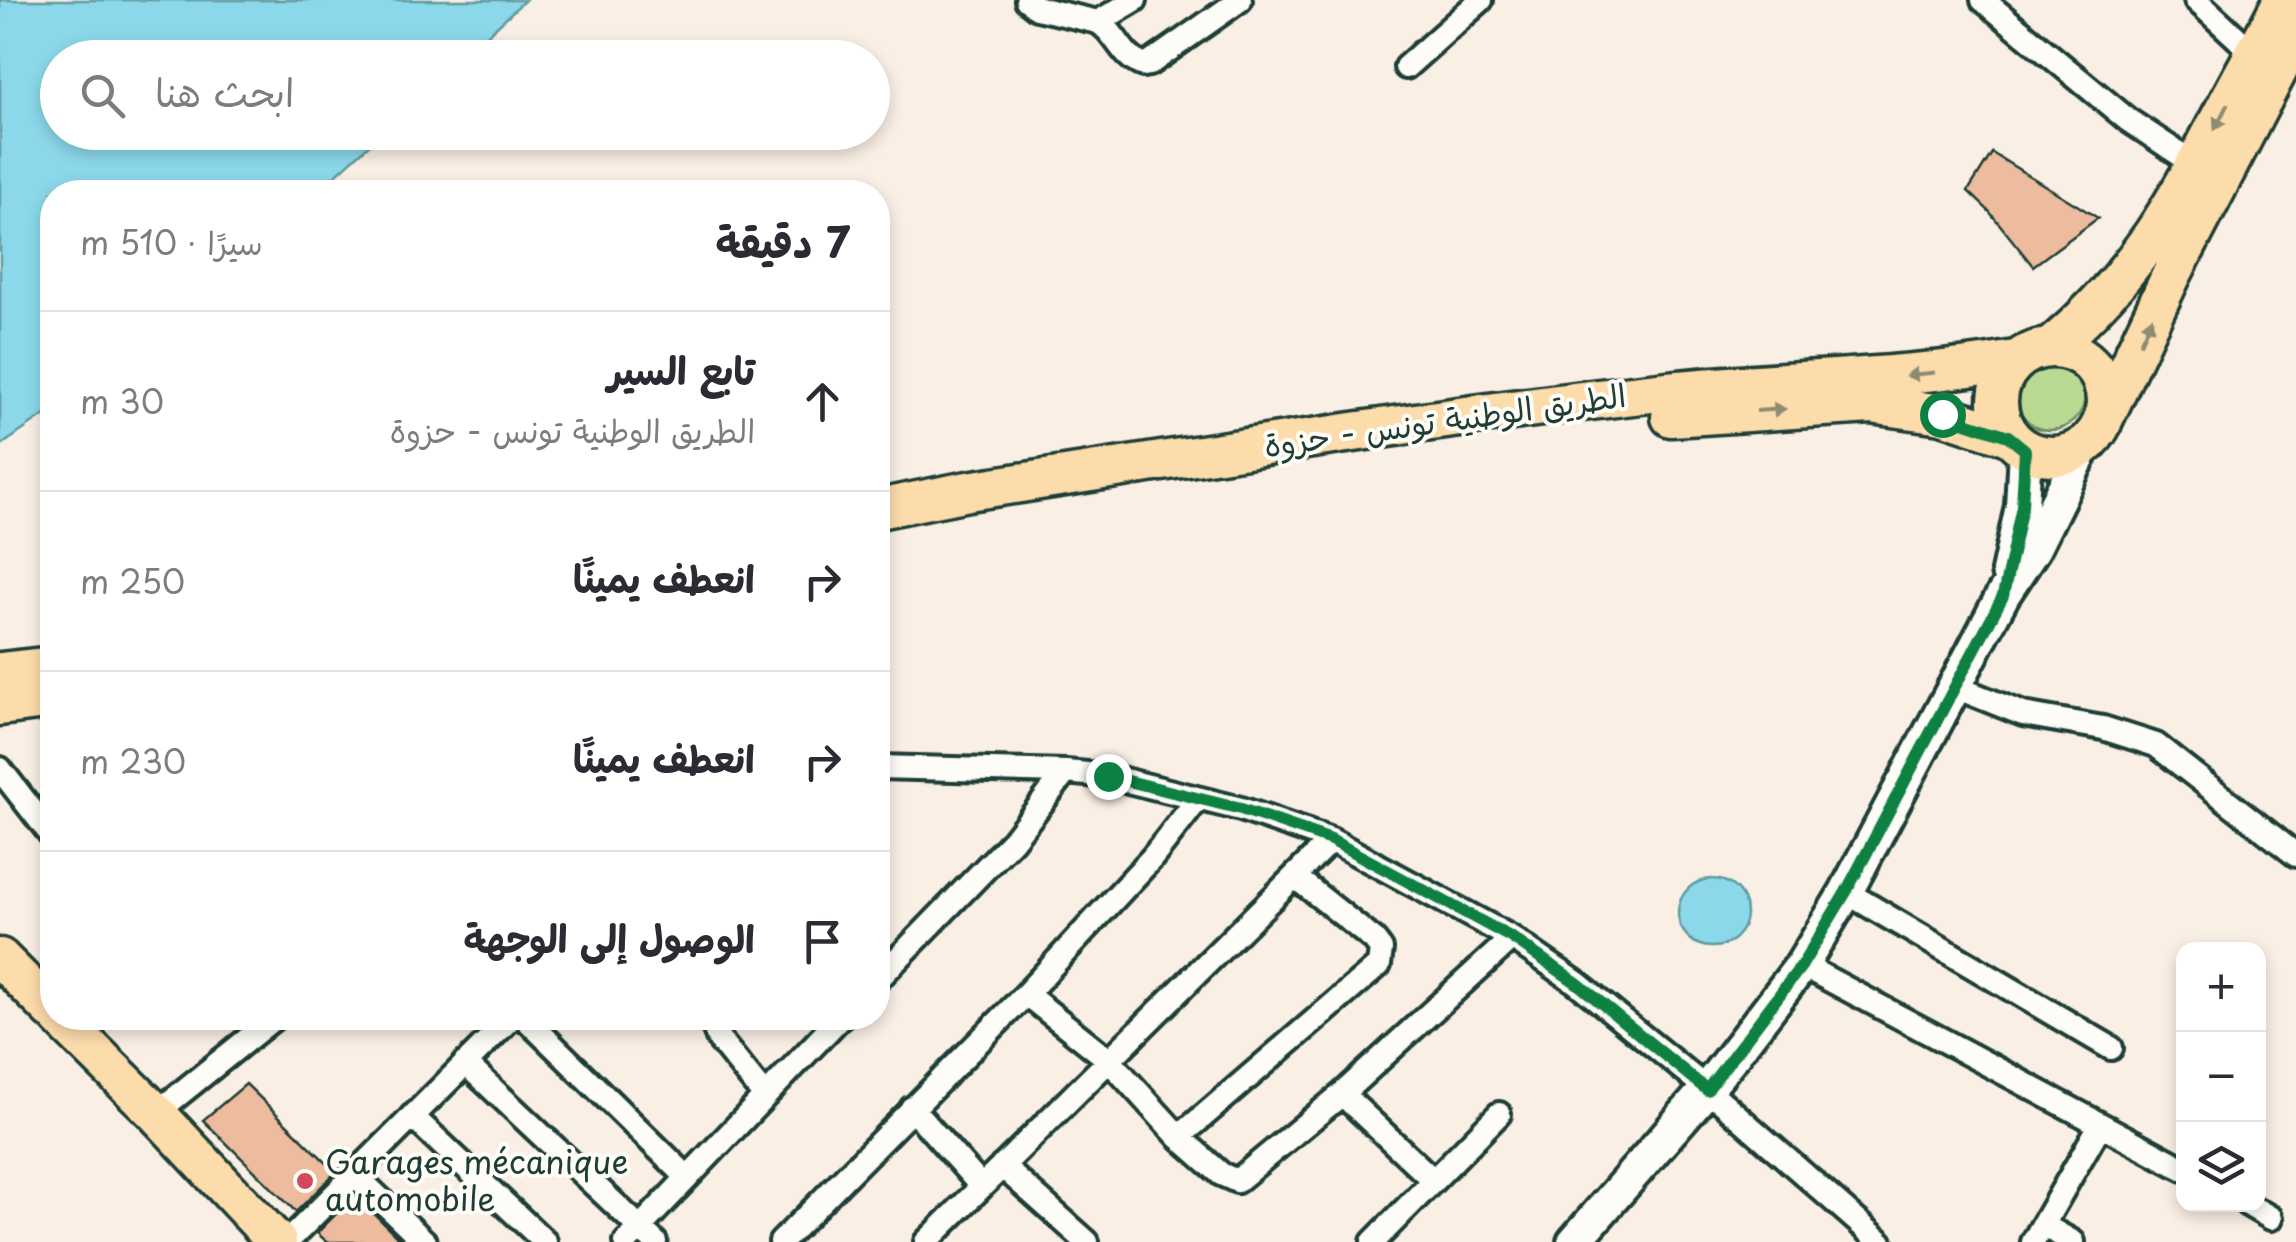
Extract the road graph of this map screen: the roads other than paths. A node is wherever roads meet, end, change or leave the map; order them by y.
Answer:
1 (1027, 0) edge
2 (1135, 0) edge
3 (1240, 0) edge
4 (1481, 0) edge
5 (1983, 0) edge
6 (2196, 0) edge
7 (2283, 0) edge
8 (1098, 22) junction
9 (2296, 34) edge
10 (2266, 64) junction
11 (1406, 67) dead end
12 (2196, 165) junction
13 (2034, 353) junction
14 (2094, 432) junction
15 (2017, 443) junction
16 (1310, 451) junction
17 (890, 507) edge
18 (890, 530) edge
19 (2003, 596) junction
20 (40, 667) edge
21 (0, 672) edge
22 (1953, 686) junction
23 (40, 701) edge
24 (0, 706) edge
25 (890, 767) edge
26 (0, 769) edge
27 (1066, 772) junction
28 (1198, 799) junction
29 (40, 821) edge
30 (1331, 840) junction
31 (2296, 854) edge
32 (1296, 877) junction
33 (1846, 892) junction
34 (1512, 938) junction
35 (1802, 965) junction
36 (890, 967) edge
37 (6, 974) edge
38 (1026, 994) junction
39 (40, 1001) edge
40 (72, 1030) edge
41 (259, 1030) edge
42 (499, 1030) edge
43 (537, 1030) edge
44 (715, 1030) edge
45 (828, 1030) edge
46 (2111, 1048) dead end
47 (1109, 1060) junction
48 (465, 1063) junction
49 (1707, 1090) junction
50 (1342, 1094) junction
51 (764, 1095) junction
52 (912, 1108) junction
53 (156, 1113) junction
54 (1500, 1114) dead end
55 (412, 1116) junction
56 (2099, 1127) junction
57 (1179, 1136) junction
58 (2176, 1165) edge
59 (1002, 1166) junction
60 (353, 1173) junction
61 (688, 1177) junction
62 (1434, 1180) junction
63 (982, 1186) junction
64 (2261, 1212) edge
65 (2271, 1218) dead end
66 (2038, 1234) edge
67 (640, 1237) edge
68 (1582, 1239) edge
69 (276, 1242) edge
70 (286, 1242) edge
71 (425, 1242) edge
72 (545, 1242) edge
73 (781, 1242) edge
74 (926, 1242) edge
75 (1088, 1242) edge
76 (1373, 1242) edge
77 (1882, 1242) edge
78 (2073, 1242) edge

1 - 8 street
2 - 8 street
3 - 8 street
4 - 11 street
5 - 12 street
6 - 10 street
7 - 10 main road
9 - 10 main road
10 -> 12 main road
14 -> 10 main road
12 - 13 main road
13 - 14 main road
13 - 15 main road
13 -> 16 main road, الطريق الوطنية تونس - حزوة
14 - 15 main road
14 - 19 street
16 -> 15 main road, الطريق الوطنية تونس - حزوة
15 - 19 street
16 - 17 main road, الطريق الوطنية تونس - حزوة
16 - 18 main road, الطريق الوطنية تونس - حزوة
19 - 22 street
20 - 21 main road
22 - 31 street
22 - 33 street
23 - 24 main road
25 - 27 street
26 - 29 street
27 - 28 street
27 - 36 street
28 - 30 street
28 - 38 street
30 - 32 street
30 - 34 street
32 - 47 street
32 - 57 street
33 - 35 street
33 - 46 street
34 - 49 street
34 - 50 street
35 - 49 street
35 - 56 street
37 - 39 main road
38 - 47 street
38 - 52 street
40 - 53 main road
41 - 53 street
42 - 48 street
43 - 61 street
44 - 51 street
45 - 51 street
47 - 57 street
47 - 59 street
48 - 55 street
48 - 67 street
49 - 68 street
49 - 77 street
50 - 57 street
50 - 62 street
51 - 61 street
52 - 63 street
52 - 73 street
53 - 69 main road
54 - 62 street
55 - 60 street
55 - 72 street
56 - 58 street
56 - 66 street
59 - 63 street
59 - 75 street
60 - 70 street
60 - 71 street
61 - 67 street
62 - 76 street
63 - 74 street
64 - 65 street
66 - 78 street

